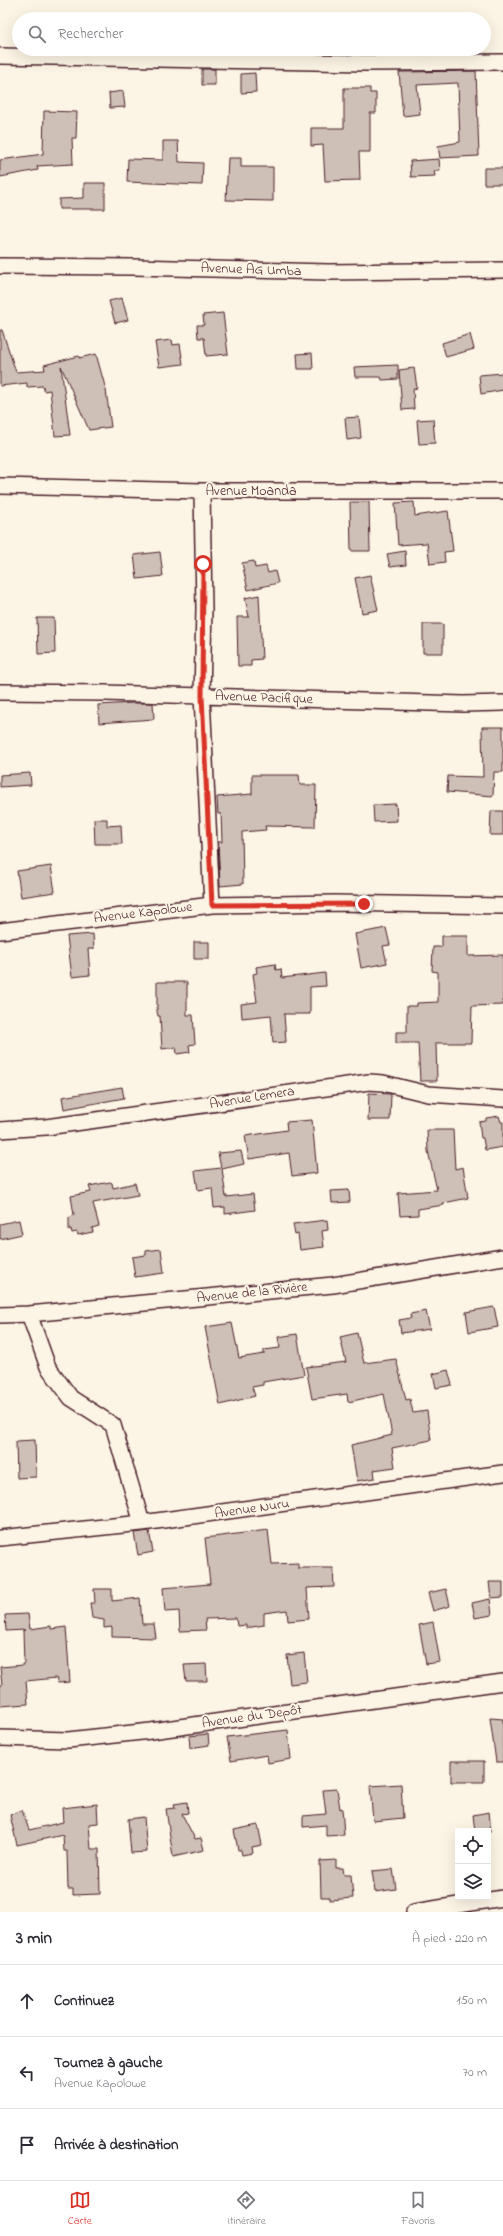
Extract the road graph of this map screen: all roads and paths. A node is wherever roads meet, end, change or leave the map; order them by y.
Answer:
1 (0, 56) edge
2 (503, 62) edge
3 (0, 266) edge
4 (503, 270) edge
5 (0, 486) edge
6 (202, 490) junction
7 (503, 490) edge
8 (0, 692) edge
9 (202, 696) junction
10 (503, 703) edge
11 (212, 905) junction
12 (503, 906) edge
13 (0, 931) edge
14 (503, 1099) edge
15 (0, 1130) edge
16 (503, 1257) edge
17 (29, 1314) junction
18 (0, 1315) edge
19 (503, 1473) edge
20 (142, 1523) junction
21 (0, 1538) edge
22 (503, 1682) edge
23 (0, 1738) edge
24 (503, 1898) edge
25 (414, 1912) edge

1 - 2 street
3 - 4 street, Avenue AG Umba
5 - 6 street, Avenue Moanda
6 - 7 street, Avenue Moanda
6 - 9 street
8 - 9 street, Avenue Pacifique
9 - 10 street, Avenue Pacifique
9 - 11 street
11 - 12 street, Avenue Kapolowe
11 - 13 street, Avenue Kapolowe
14 - 15 street, Avenue Lemera
16 - 17 street, Avenue de la Rivière
17 - 18 street, Avenue de la Rivière
17 - 20 street
19 - 20 street, Avenue Nuru
20 - 21 street, Avenue Nuru
22 - 23 street, Avenue du Depôt
24 - 25 street

